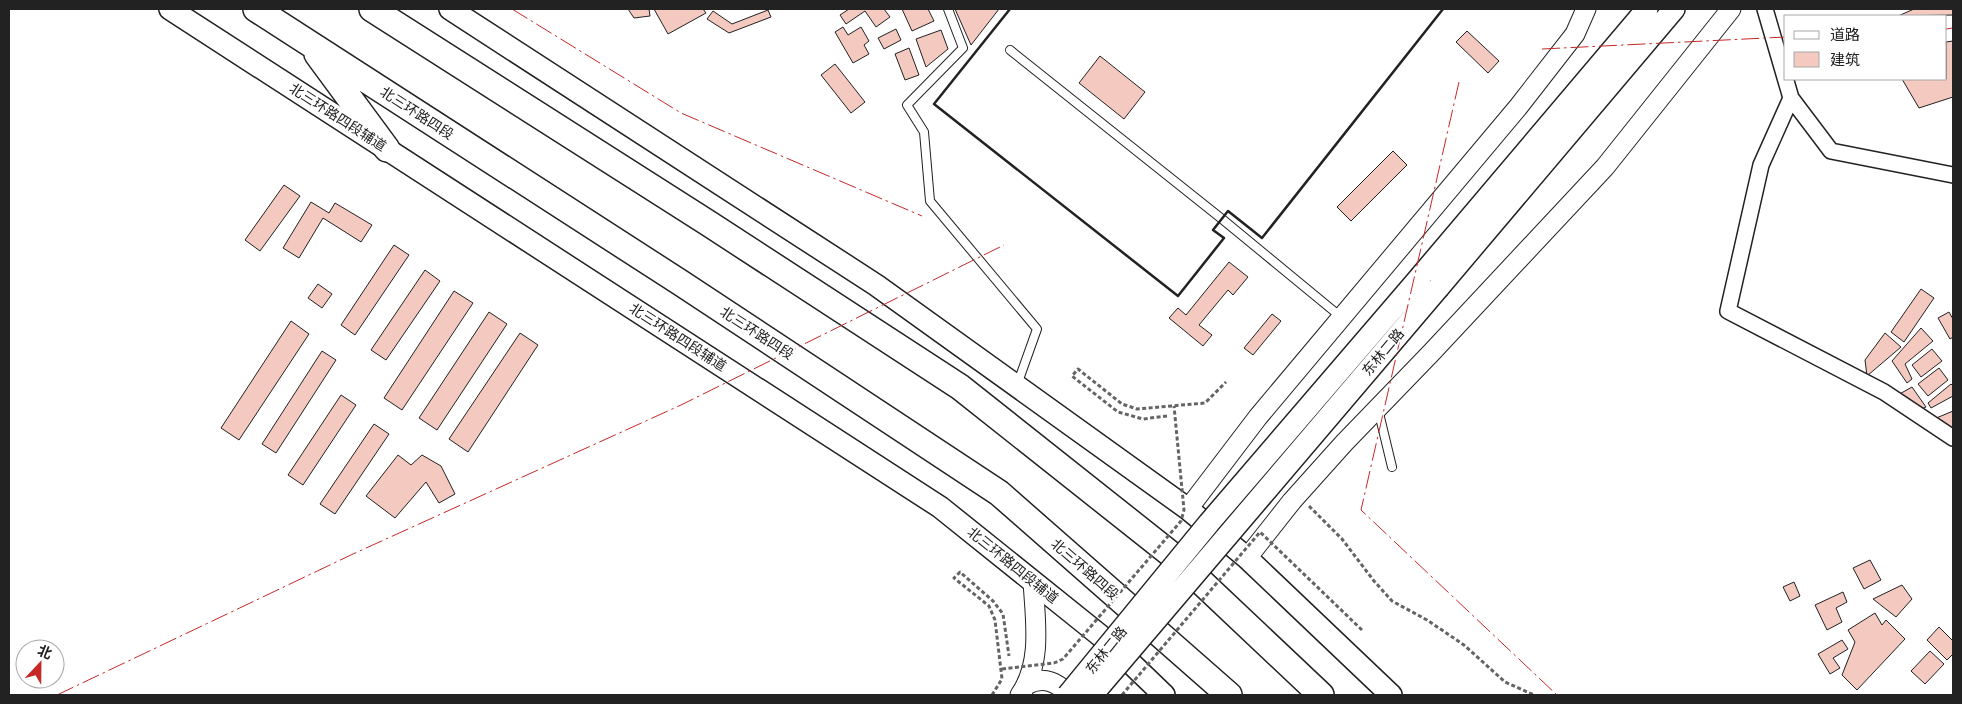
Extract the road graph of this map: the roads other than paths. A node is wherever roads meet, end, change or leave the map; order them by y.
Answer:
1 (170, 9) edge
2 (256, 9) edge
3 (372, 9) edge
4 (450, 9) edge
5 (948, 9) edge
6 (1586, 9) edge
7 (1647, 9) edge
8 (1674, 9) edge
9 (1731, 9) edge
10 (1764, 9) edge
11 (308, 42) junction
12 (1010, 50) dead end
13 (1784, 75) edge
14 (1786, 80) edge
15 (1791, 98) junction
16 (387, 149) junction
17 (1953, 175) edge
18 (1341, 317) junction
19 (1017, 386) junction
20 (1378, 409) junction
21 (1953, 438) edge
22 (1392, 467) dead end
23 (1188, 509) junction
24 (1247, 558) junction
25 (1033, 581) junction
26 (1024, 689) edge
27 (1070, 695) edge
28 (1092, 695) edge
29 (1164, 695) edge
30 (1230, 695) edge
31 (1322, 695) edge
32 (1391, 695) edge

1 - 16 main road, 北三环路四段辅道
2 - 11 highway, 北三环路四段
3 - 31 highway
4 - 19 main road
5 - 19 lane
6 - 18 street
7 - 27 main road, 东林二路, bridge
8 - 28 main road, 东林二路, bridge
9 - 20 street
10 - 13 street
11 - 16 highway
11 - 30 highway, 北三环路四段
12 - 18 lane
14 - 15 street
15 - 17 street
15 - 21 street
16 - 25 main road, 北三环路四段辅道
18 - 23 street
19 - 23 main road
20 - 22 lane
20 - 24 street
23 - 24 main road
24 - 32 main road
25 - 26 street
25 - 29 main road, 北三环路四段辅道
26 - 27 street

